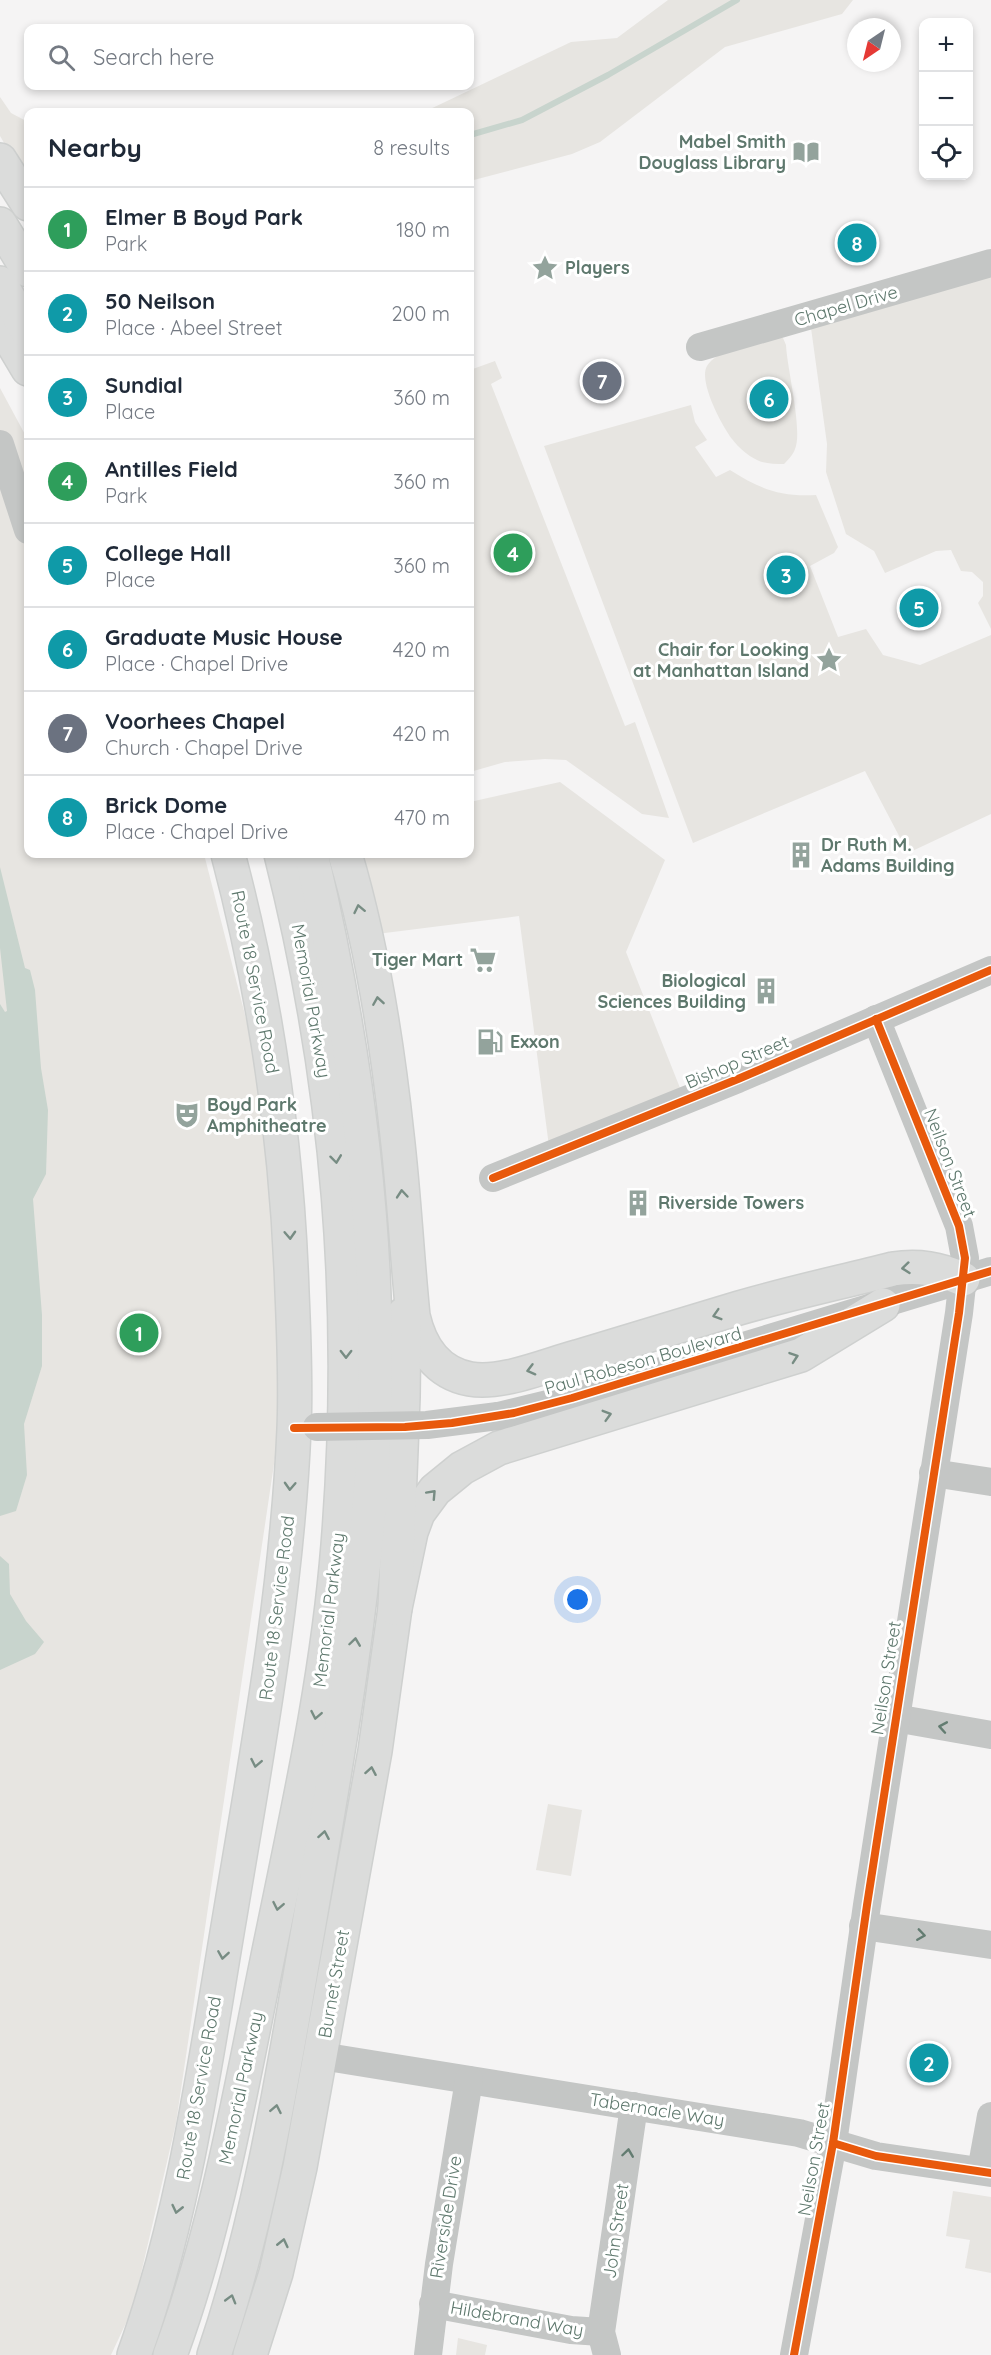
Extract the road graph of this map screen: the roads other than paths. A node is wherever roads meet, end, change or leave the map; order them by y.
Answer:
1 (0, 160) edge
2 (24, 198) edge
3 (0, 224) edge
4 (24, 263) edge
5 (991, 263) edge
6 (0, 283) edge
7 (0, 322) edge
8 (24, 325) edge
9 (700, 347) dead end
10 (24, 362) edge
11 (0, 444) edge
12 (24, 518) edge
13 (229, 858) edge
14 (282, 858) edge
15 (312, 858) edge
16 (346, 858) edge
17 (991, 970) edge
18 (876, 1019) junction
19 (493, 1178) dead end
20 (406, 1252) junction
21 (977, 1275) edge
22 (883, 1305) junction
23 (306, 1427) junction
24 (933, 1473) junction
25 (991, 1482) edge
26 (395, 1608) junction
27 (895, 1718) junction
28 (991, 1735) edge
29 (863, 1926) junction
30 (991, 1945) edge
31 (321, 2056) junction
32 (469, 2080) junction
33 (634, 2106) junction
34 (991, 2116) edge
35 (833, 2143) junction
36 (986, 2172) edge
37 (433, 2304) junction
38 (604, 2344) edge
39 (254, 2350) edge
40 (134, 2355) edge
41 (170, 2355) edge
42 (214, 2355) edge
43 (428, 2355) edge
44 (794, 2355) edge

1 - 2 main road
3 - 4 main road
5 - 9 street, Chapel Drive
6 - 8 main road
7 - 10 main road
11 - 12 street
13 -> 23 main road, Route 18 Service Road
14 -> 41 main road, Memorial Parkway
42 -> 15 main road, Memorial Parkway
20 -> 16 main road
17 - 18 street, Bishop Street
18 - 19 street, Bishop Street
18 - 21 street, Neilson Street
21 -> 20 main road
20 - 26 main road
21 - 22 street, Paul Robeson Boulevard
21 - 24 street, Neilson Street
22 - 23 street, Paul Robeson Boulevard, bridge
26 -> 22 main road
23 -> 40 main road, Route 18 Service Road
24 - 25 street
24 - 27 street, Neilson Street
31 -> 26 main road, Burnet Street
28 -> 27 street
27 - 29 street, Neilson Street
29 -> 30 street
29 - 35 street, Neilson Street
31 - 32 street, Tabernacle Way
39 -> 31 main road, Burnet Street
32 - 33 street, Tabernacle Way
32 - 37 street, Riverside Drive
33 - 35 street, Tabernacle Way
38 -> 33 street, John Street
34 - 36 street
35 - 36 street, Tabernacle Way
35 - 44 street, Neilson Street
37 - 38 street, Hildebrand Way
37 - 43 street, Riverside Drive

